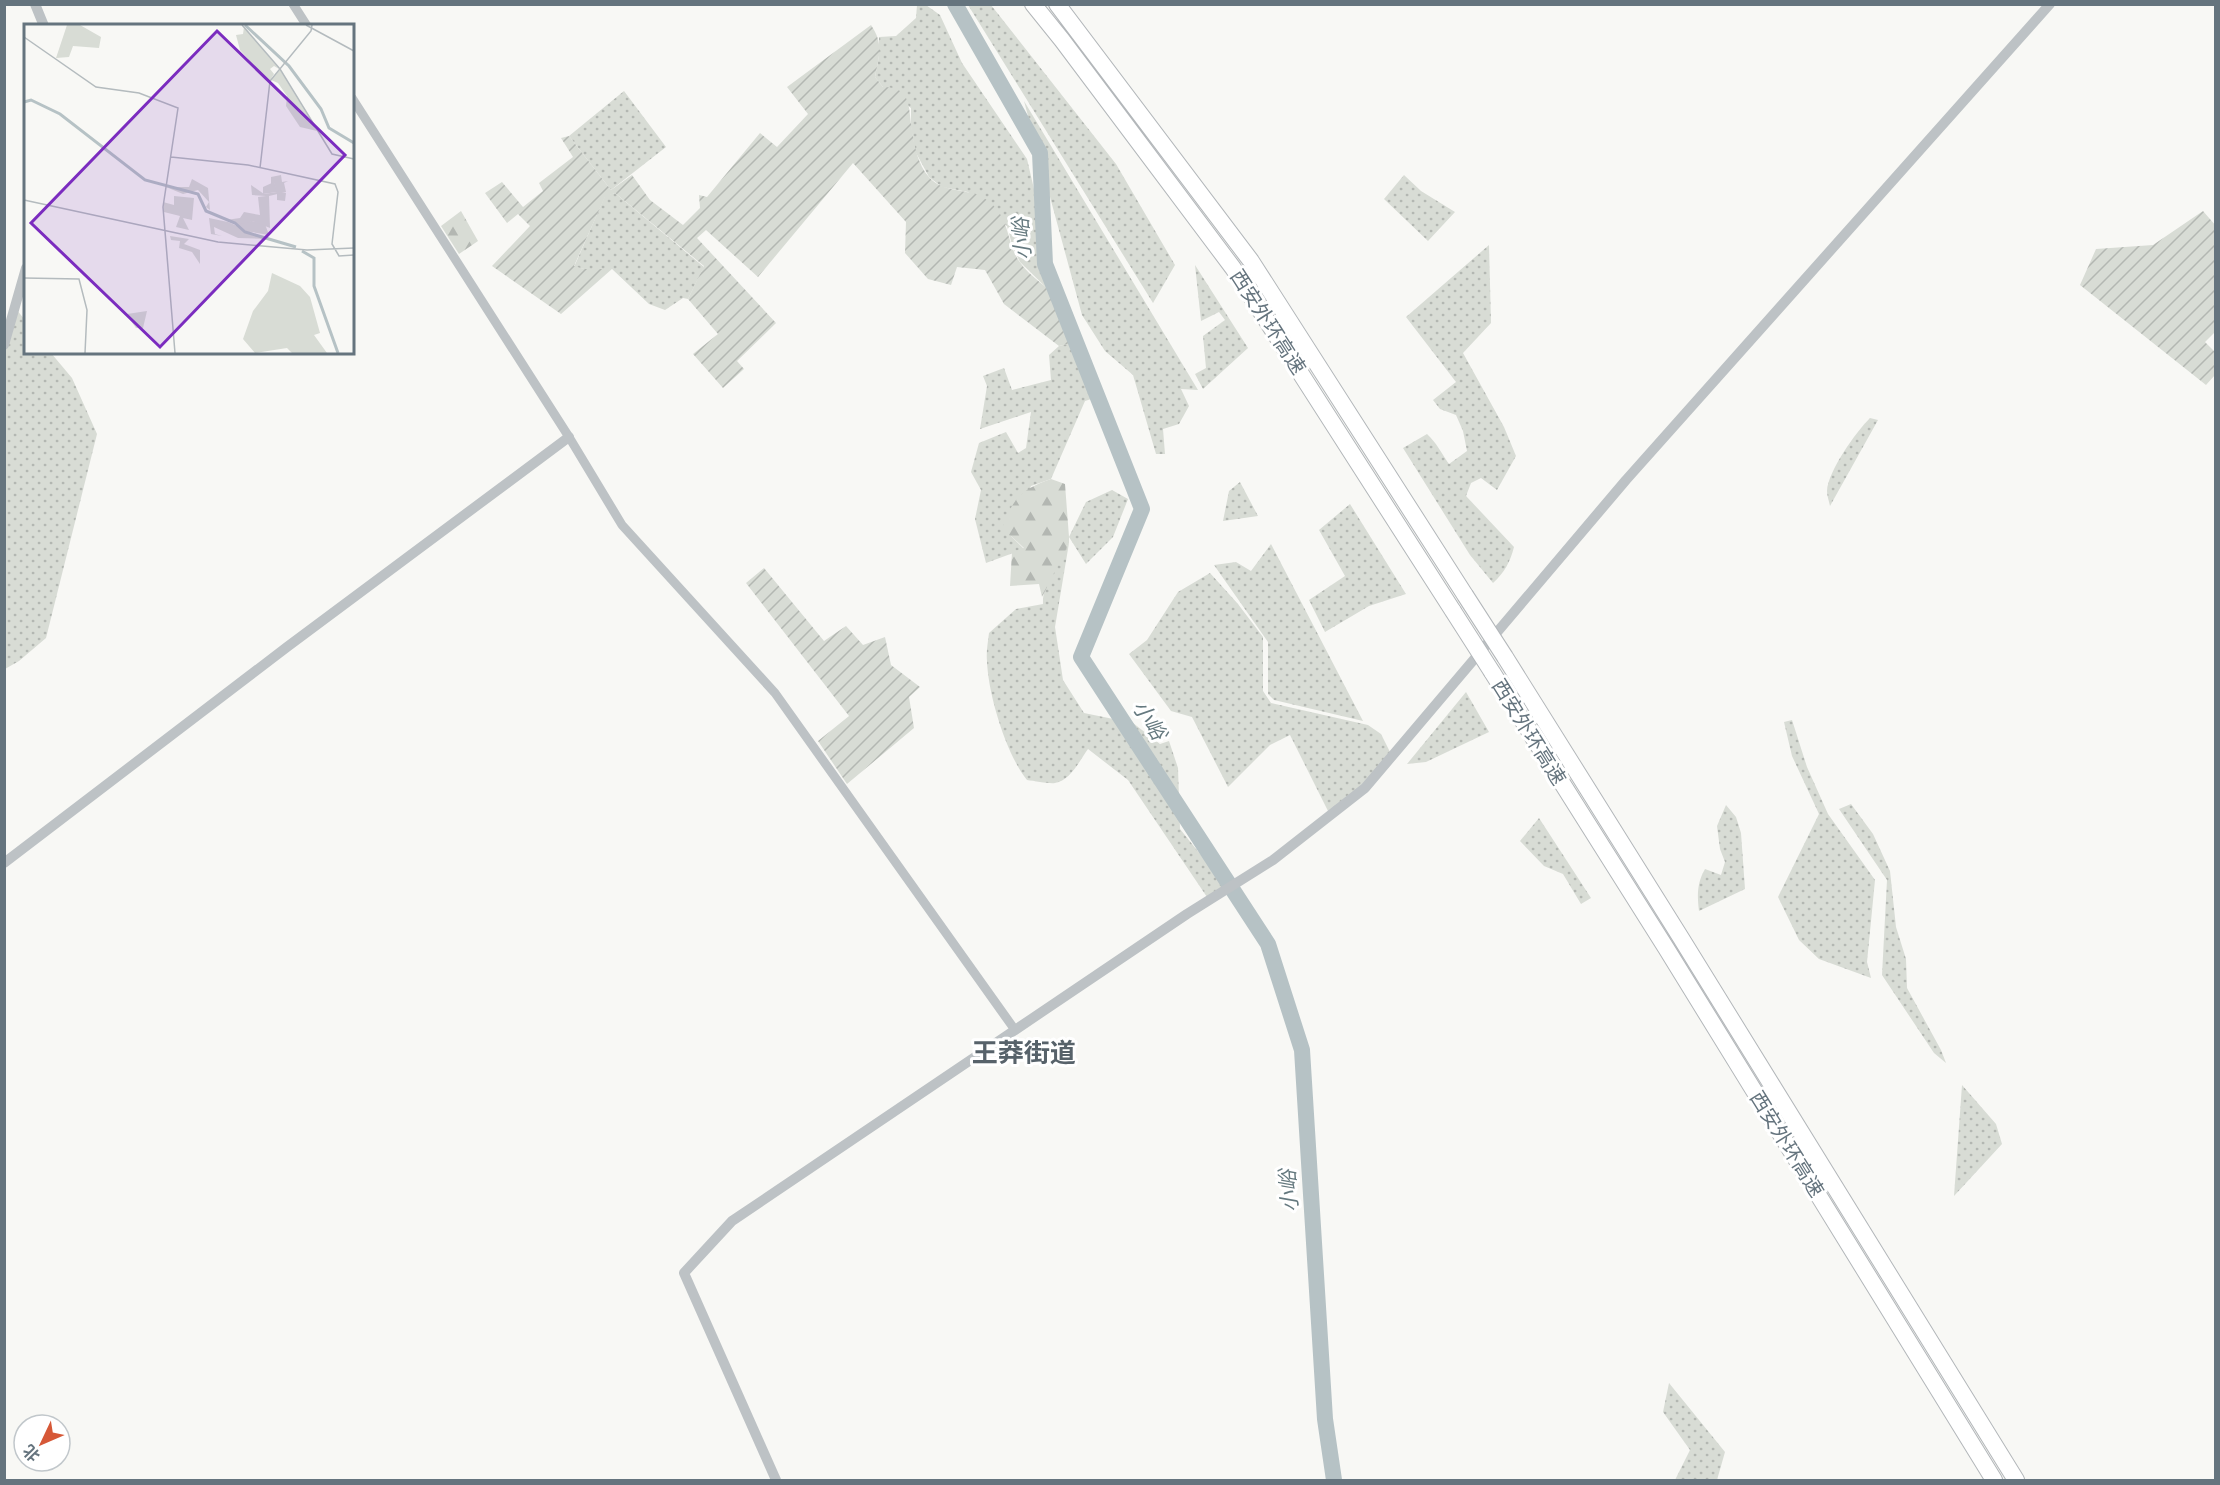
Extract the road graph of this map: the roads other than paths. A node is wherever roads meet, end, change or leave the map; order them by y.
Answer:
1 (35, 4) edge
2 (293, 4) edge
3 (1033, 4) edge
4 (1057, 4) edge
5 (2050, 4) edge
6 (43, 24) edge
7 (306, 24) edge
8 (354, 101) edge
9 (24, 275) edge
10 (4, 345) edge
11 (569, 437) junction
12 (4, 863) edge
13 (1015, 1030) junction
14 (776, 1480) edge
15 (1994, 1480) edge
16 (2016, 1480) edge

1 - 6 street
2 - 7 street
3 - 15 highway, 西安外环高速, bridge
4 - 16 highway, 西安外环高速, bridge
5 - 13 street
8 - 11 street
9 - 10 street
11 - 12 street
11 - 13 street
13 - 14 street

